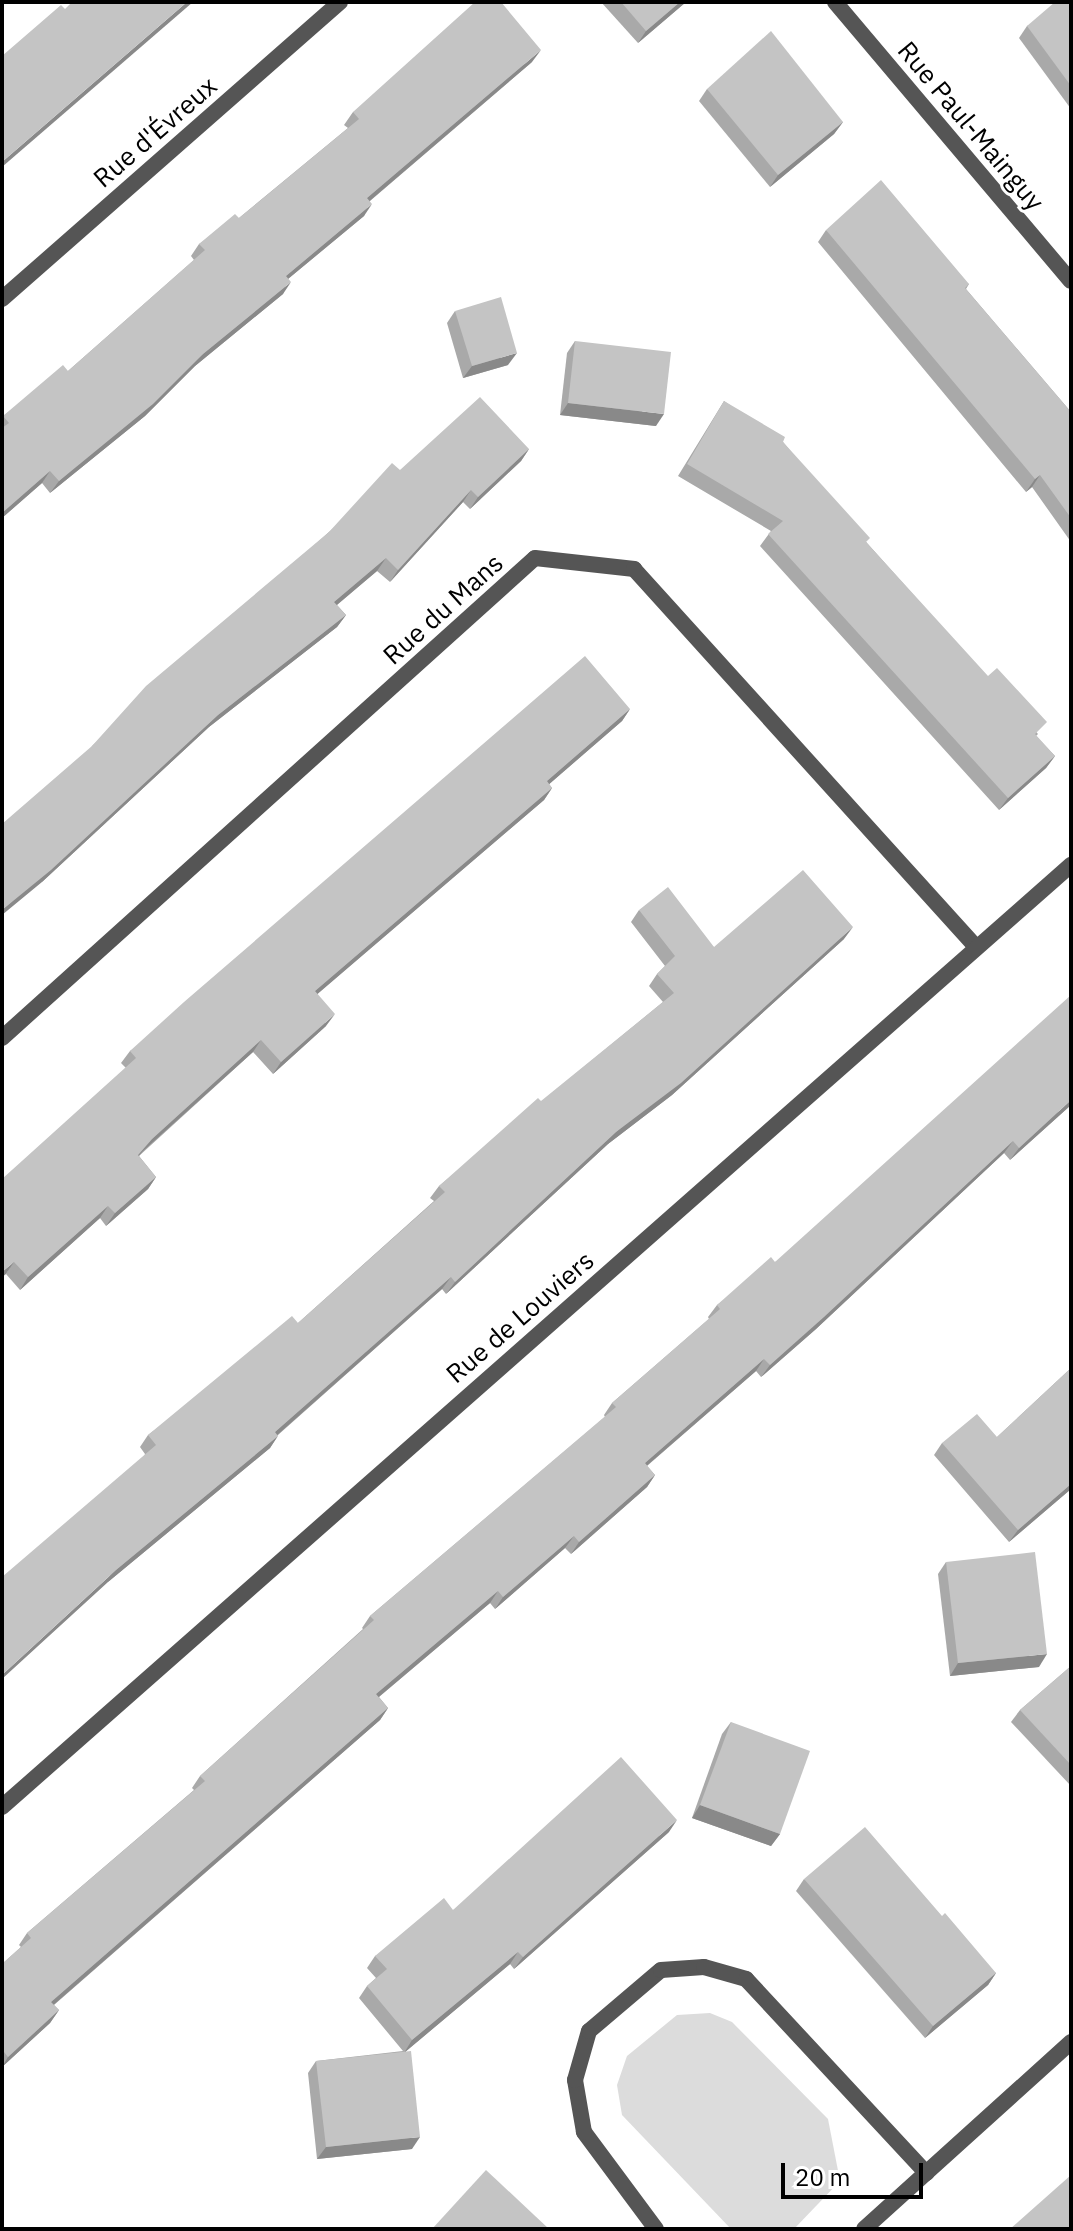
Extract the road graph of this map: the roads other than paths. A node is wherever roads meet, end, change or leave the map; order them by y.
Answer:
1 (340, 2) edge
2 (835, 2) edge
3 (1071, 281) edge
4 (2, 299) edge
5 (1071, 865) edge
6 (976, 947) junction
7 (2, 1038) edge
8 (2, 1807) edge
9 (1071, 2042) edge
10 (926, 2173) junction
11 (656, 2229) edge
12 (864, 2229) edge

1 - 4 street, Rue d'Évreux
2 - 3 street, Rue Paul-Mainguy
5 - 6 street, Rue de Louviers
6 - 7 street, Rue du Mans
6 - 8 street, Rue de Louviers
9 - 10 street
10 - 11 street
10 - 12 street

